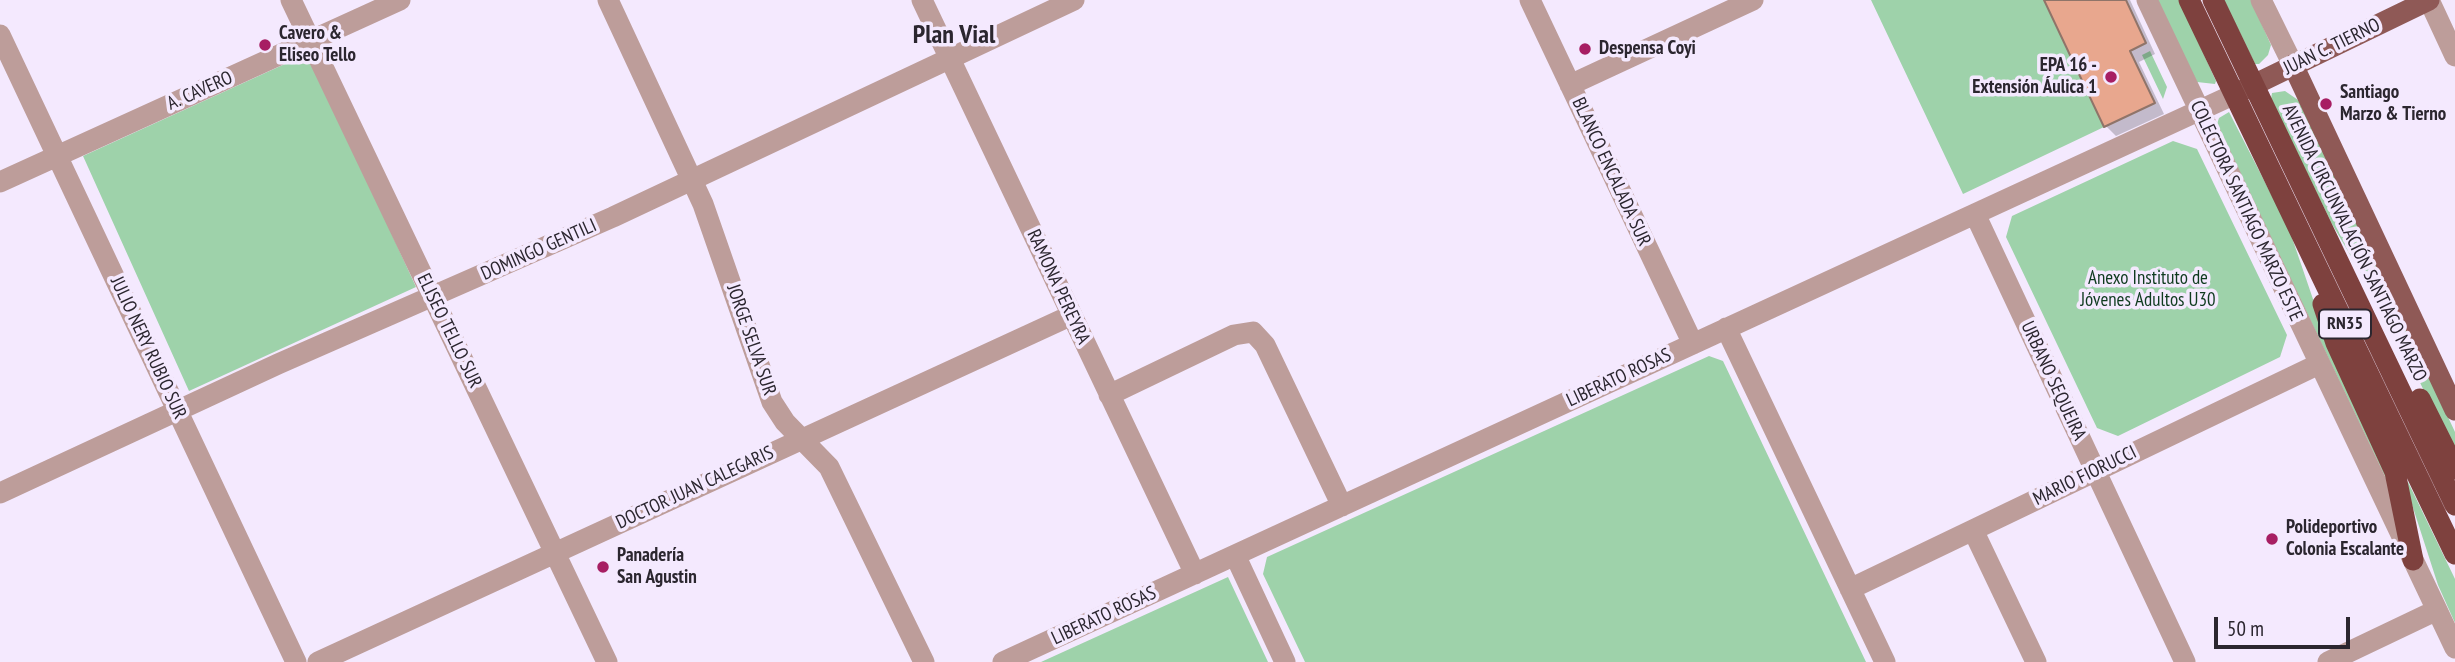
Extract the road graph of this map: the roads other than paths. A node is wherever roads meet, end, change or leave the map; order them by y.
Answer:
1 (291, 0) edge
2 (400, 0) edge
3 (608, 0) edge
4 (922, 0) edge
5 (1074, 0) edge
6 (1530, 0) edge
7 (1754, 0) edge
8 (2147, 0) edge
9 (2189, 0) edge
10 (2213, 0) edge
11 (2261, 0) edge
12 (2429, 0) edge
13 (0, 35) edge
14 (310, 41) junction
15 (2455, 56) edge
16 (949, 57) junction
17 (2293, 65) junction
18 (1570, 85) junction
19 (2244, 90) junction
20 (2198, 111) junction
21 (57, 156) junction
22 (692, 180) junction
23 (0, 182) edge
24 (1975, 214) junction
25 (2299, 229) junction
26 (2324, 232) junction
27 (432, 296) junction
28 (1072, 315) junction
29 (1726, 328) junction
30 (1693, 344) junction
31 (2319, 364) junction
32 (1109, 394) junction
33 (2455, 408) edge
34 (177, 410) junction
35 (802, 439) junction
36 (2455, 469) edge
37 (2096, 471) junction
38 (0, 493) edge
39 (2455, 505) edge
40 (1342, 506) junction
41 (1973, 530) junction
42 (555, 553) junction
43 (2455, 554) edge
44 (1235, 555) junction
45 (2413, 560) junction
46 (1195, 574) junction
47 (1850, 589) junction
48 (2437, 610) junction
49 (2455, 648) edge
50 (296, 662) edge
51 (318, 662) edge
52 (607, 662) edge
53 (924, 662) edge
54 (1003, 662) edge
55 (1285, 662) edge
56 (1885, 662) edge
57 (2036, 662) edge
58 (2185, 662) edge
59 (2328, 662) edge

1 - 14 street, ELISEO TELLO SUR
2 - 14 street, A. CAVERO
3 - 22 street, JORGE SELVA SUR
4 - 16 street, RAMONA PEREYRA
5 - 16 street, DOMINGO GENTILI
6 - 18 street, BLANCO ENCALADA SUR
7 - 18 street
8 - 20 street, COLECTORA SANTIAGO MARZO ESTE
9 - 19 highway, AVENIDA CIRCUNVALACIÓN SANTIAGO MARZO / RN35
10 - 19 highway, AVENIDA CIRCUNVALACIÓN SANTIAGO MARZO / RN35
11 - 17 street
12 - 15 street
12 - 17 main road, JUAN C. TIERNO
13 - 21 street, JULIO NERY RUBIO SUR
14 - 21 street, A. CAVERO
14 - 27 street, ELISEO TELLO SUR
16 - 22 street, DOMINGO GENTILI
16 - 28 street, RAMONA PEREYRA
17 - 19 main road, JUAN C. TIERNO
17 - 33 main road
18 - 30 street, BLANCO ENCALADA SUR
19 - 20 street, LIBERATO ROSAS
19 - 25 highway, AVENIDA CIRCUNVALACIÓN SANTIAGO MARZO / RN35
19 - 26 highway, AVENIDA CIRCUNVALACIÓN SANTIAGO MARZO / RN35
20 - 24 street, LIBERATO ROSAS
20 - 31 street, COLECTORA SANTIAGO MARZO ESTE
21 - 23 street, A. CAVERO
21 - 34 street, JULIO NERY RUBIO SUR
22 - 27 street, DOMINGO GENTILI
22 - 35 street, JORGE SELVA SUR
24 - 29 street, LIBERATO ROSAS
24 - 37 street, URBANO SEQUEIRA
25 - 43 highway, AVENIDA CIRCUNVALACIÓN SANTIAGO MARZO / RN35
25 - 45 highway
26 - 36 highway
26 - 39 highway, AVENIDA CIRCUNVALACIÓN SANTIAGO MARZO / RN35
27 - 34 street, DOMINGO GENTILI
27 - 42 street, ELISEO TELLO SUR
28 - 32 street, RAMONA PEREYRA
28 - 35 street, DOCTOR JUAN CALEGARIS
29 - 30 street, LIBERATO ROSAS
29 - 47 street
30 - 40 street, LIBERATO ROSAS
31 - 37 street, MARIO FIORUCCI
31 - 45 street, COLECTORA SANTIAGO MARZO ESTE
32 - 40 street
32 - 46 street, RAMONA PEREYRA
34 - 38 street, DOMINGO GENTILI
34 - 50 street, JULIO NERY RUBIO SUR
35 - 42 street, DOCTOR JUAN CALEGARIS
35 - 53 street, JORGE SELVA SUR
37 - 41 street, MARIO FIORUCCI
37 - 58 street, URBANO SEQUEIRA
40 - 44 street, LIBERATO ROSAS
41 - 47 street, MARIO FIORUCCI
41 - 57 street
42 - 51 street, DOCTOR JUAN CALEGARIS
42 - 52 street, ELISEO TELLO SUR
44 - 46 street, LIBERATO ROSAS
44 - 55 street
45 - 48 street, COLECTORA SANTIAGO MARZO ESTE
46 - 54 street, LIBERATO ROSAS
47 - 56 street
48 - 49 street, COLECTORA SANTIAGO MARZO ESTE
48 - 59 street

